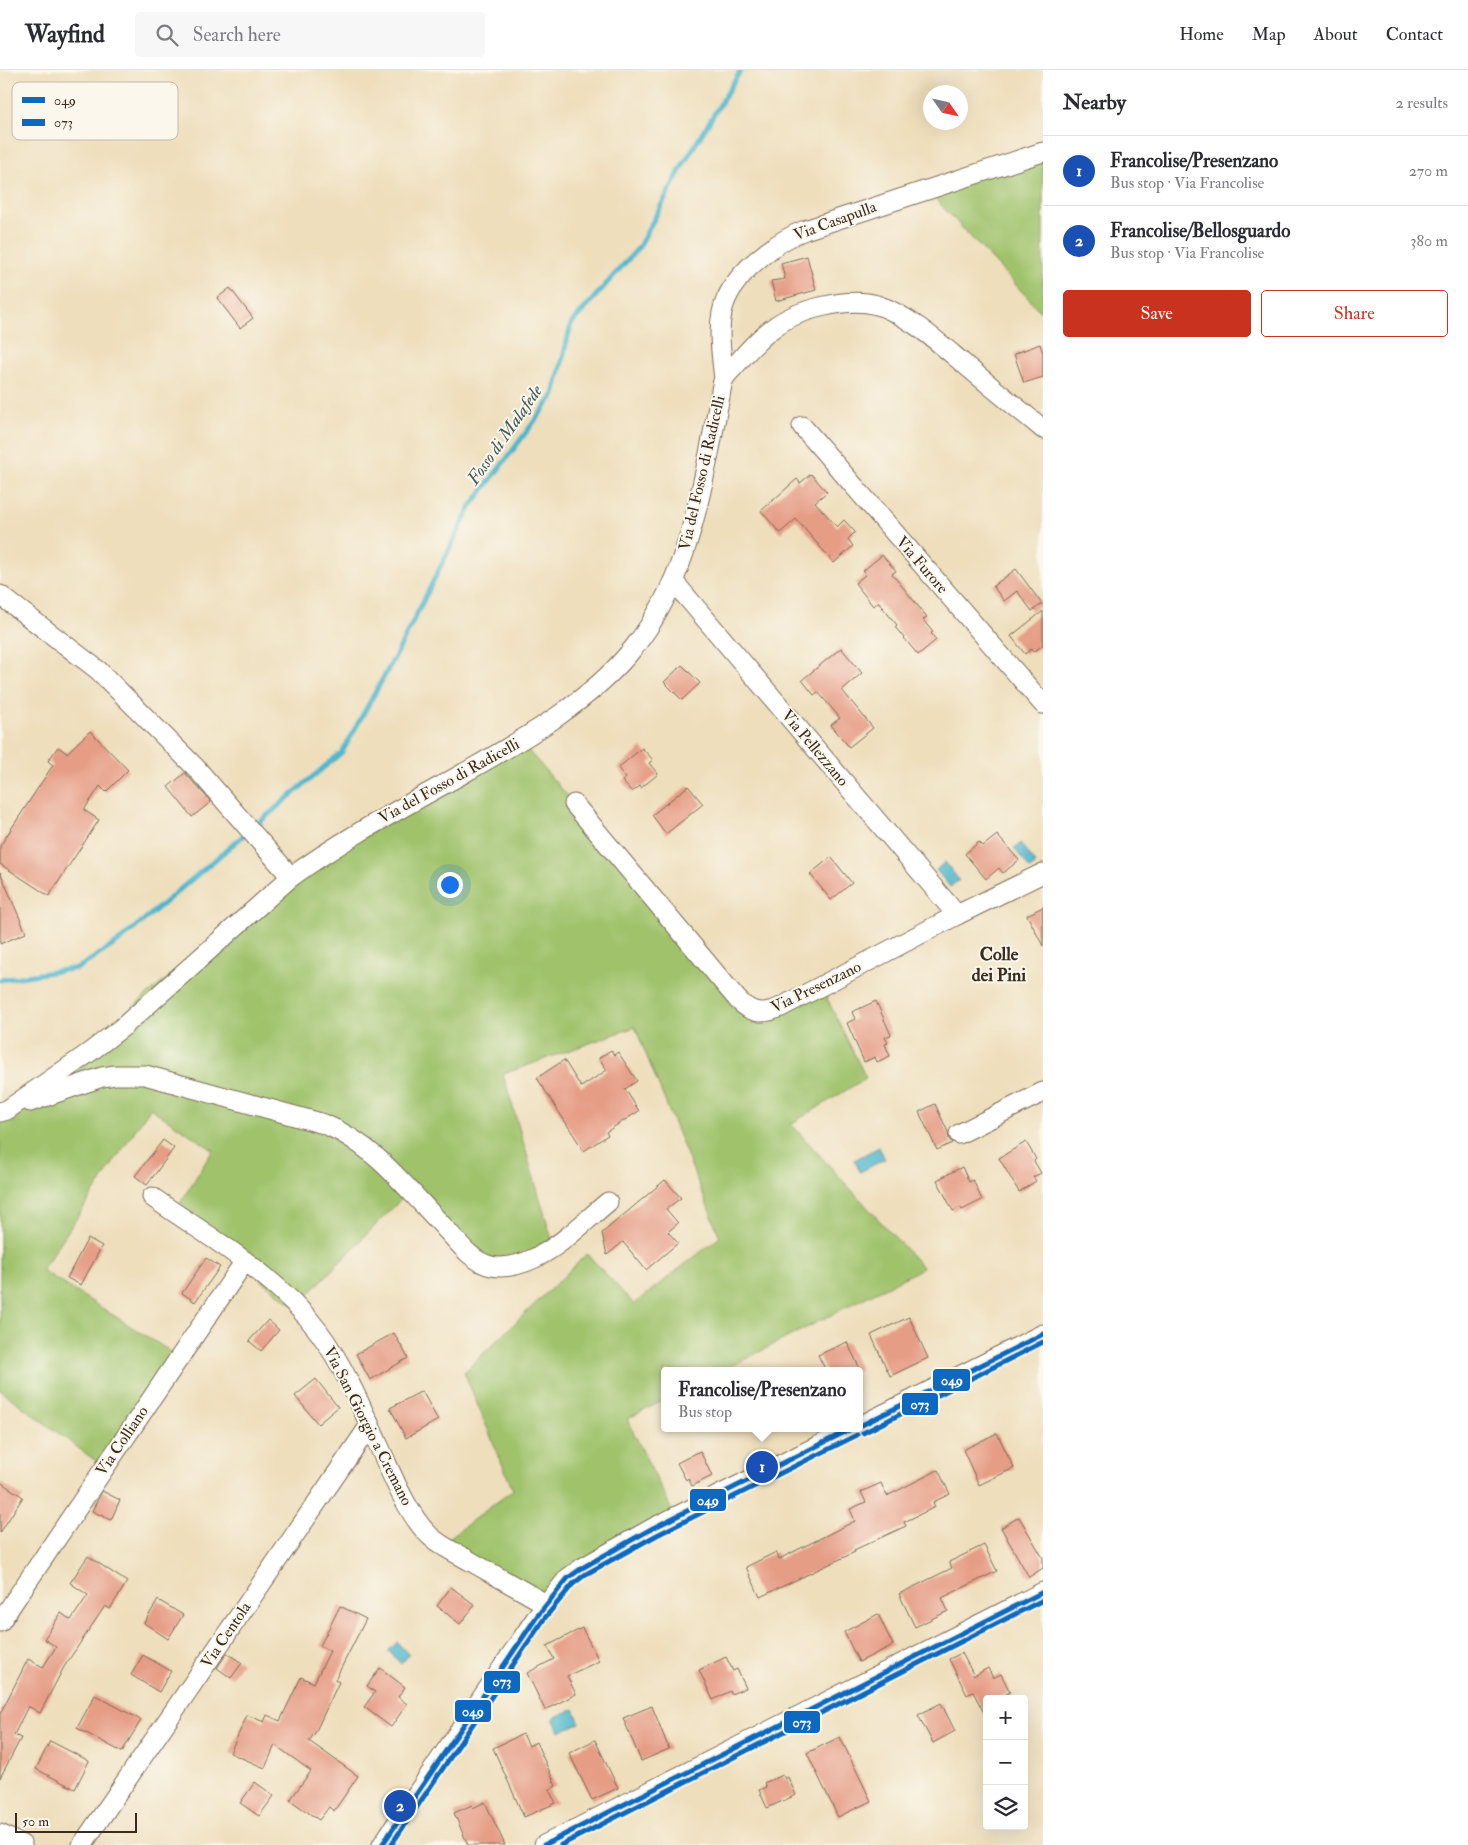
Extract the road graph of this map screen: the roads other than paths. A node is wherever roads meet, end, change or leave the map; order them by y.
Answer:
1 (1043, 152) edge
2 (724, 379) junction
3 (802, 426) dead end
4 (1043, 429) edge
5 (674, 582) junction
6 (0, 594) edge
7 (1043, 704) edge
8 (574, 804) dead end
9 (1043, 873) edge
10 (291, 877) junction
11 (957, 915) junction
12 (1043, 1092) edge
13 (4, 1111) edge
14 (959, 1134) dead end
15 (152, 1198) dead end
16 (608, 1202) dead end
17 (245, 1261) junction
18 (1043, 1334) edge
19 (370, 1424) junction
20 (863, 1424) edge
21 (846, 1432) edge
22 (1043, 1592) edge
23 (546, 1604) junction
24 (0, 1622) edge
25 (0, 1834) edge
26 (22, 1845) edge
27 (82, 1845) edge
28 (382, 1845) edge
29 (544, 1845) edge

1 - 2 street, Via Casapulla
2 - 4 street, Via del Fosso di Radicelli
2 - 5 street, Via del Fosso di Radicelli
3 - 7 street, Via Furore
5 - 10 street, Via del Fosso di Radicelli
5 - 11 street, Via Pellezzano
6 - 10 street
8 - 11 street, Via Presenzano
9 - 11 street, Via Presenzano
10 - 13 street, Via del Fosso di Radicelli
12 - 14 street
13 - 16 street
15 - 17 street, Via San Giorgio a Cremano
17 - 19 street, Via San Giorgio a Cremano
17 - 24 street, Via Colliano
18 - 20 street
19 - 23 street, Via San Giorgio a Cremano
19 - 27 street, Via Centola
21 - 23 street
22 - 29 street
23 - 28 street
25 - 26 street

